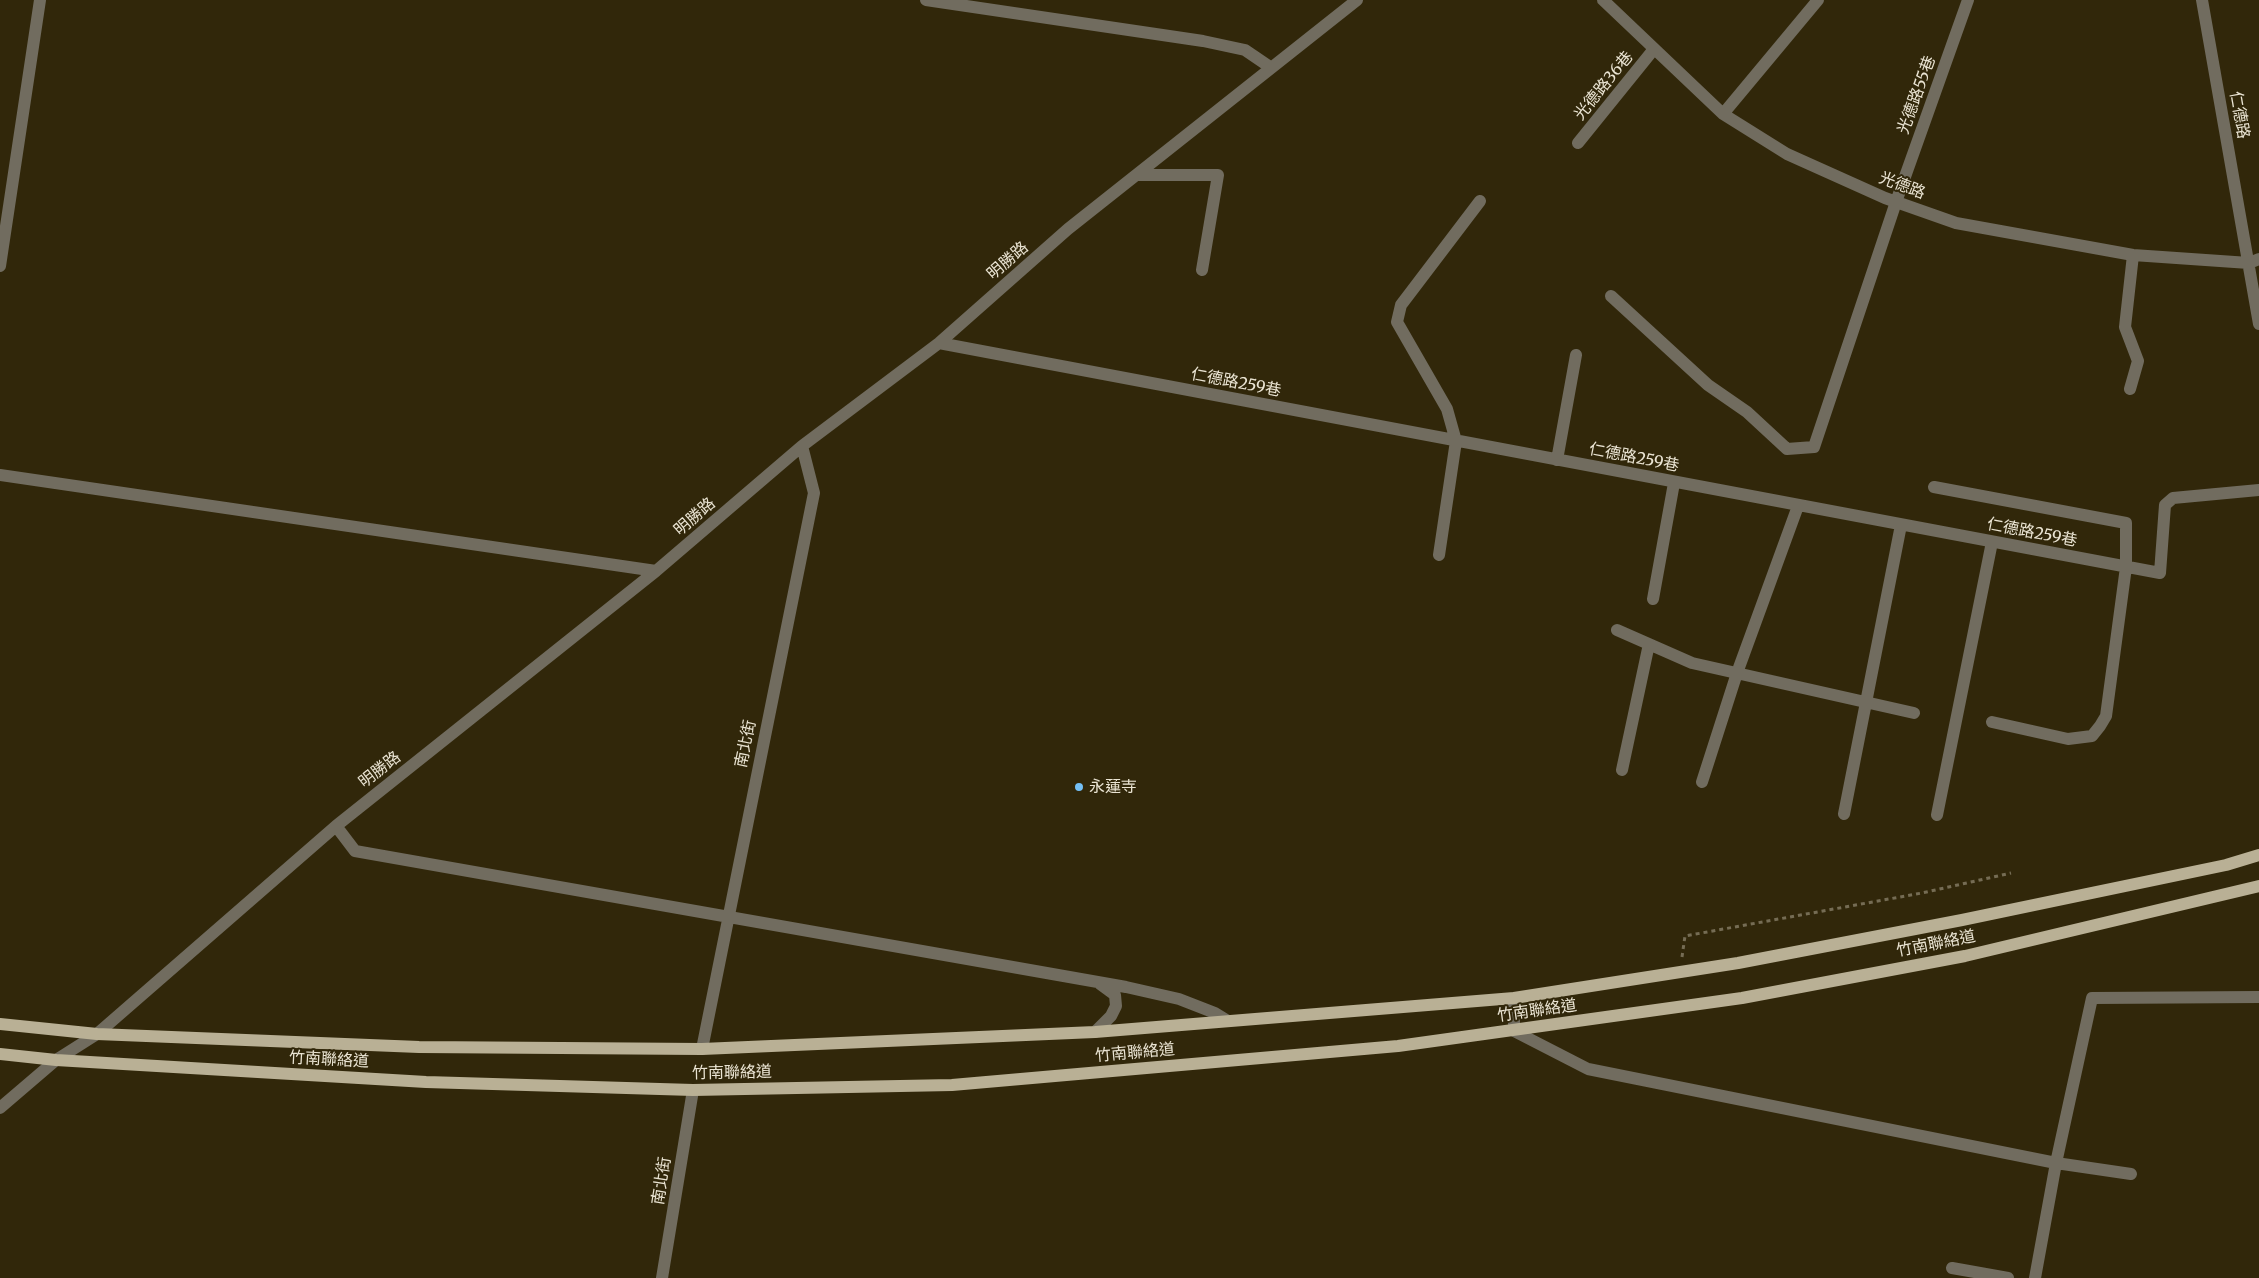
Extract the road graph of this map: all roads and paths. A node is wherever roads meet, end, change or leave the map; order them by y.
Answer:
1 (40, 0) edge
2 (926, 0) edge
3 (1357, 0) edge
4 (1603, 0) edge
5 (1818, 0) edge
6 (1968, 0) edge
7 (2202, 0) edge
8 (1654, 49) junction
9 (1270, 67) junction
10 (1723, 114) junction
11 (1578, 143) dead end
12 (1136, 175) junction
13 (1480, 201) dead end
14 (1896, 202) junction
15 (2133, 255) junction
16 (2256, 264) edge
17 (0, 266) edge
18 (1202, 270) dead end
19 (1611, 296) dead end
20 (2259, 324) edge
21 (939, 343) junction
22 (1576, 355) dead end
23 (2130, 389) dead end
24 (1456, 441) junction
25 (802, 446) junction
26 (1557, 460) junction
27 (0, 476) edge
28 (1674, 483) junction
29 (1934, 487) dead end
30 (2259, 490) edge
31 (1798, 506) junction
32 (1901, 525) junction
33 (1992, 542) junction
34 (1439, 555) dead end
35 (2126, 567) junction
36 (656, 571) junction
37 (1653, 599) dead end
38 (1617, 630) dead end
39 (1649, 644) junction
40 (1738, 673) junction
41 (1865, 702) junction
42 (1914, 713) dead end
43 (1992, 722) dead end
44 (1622, 770) dead end
45 (1702, 782) dead end
46 (1844, 814) dead end
47 (1937, 815) dead end
48 (336, 826) junction
49 (2259, 855) edge
50 (2012, 873) dead end
51 (2259, 886) edge
52 (727, 915) junction
53 (1680, 972) junction
54 (1098, 982) junction
55 (2259, 997) edge
56 (1514, 998) junction
57 (1228, 1021) junction
58 (0, 1024) edge
59 (1514, 1031) junction
60 (1094, 1032) junction
61 (97, 1034) junction
62 (702, 1050) junction
63 (0, 1054) edge
64 (56, 1060) junction
65 (693, 1090) junction
66 (0, 1108) edge
67 (2056, 1162) junction
68 (2131, 1174) dead end
69 (1952, 1268) dead end
70 (662, 1278) edge
71 (2008, 1278) edge
72 (2035, 1278) edge

1 - 17 street
2 - 9 street
3 - 9 street, 明勝路
4 - 8 street, 光德路
5 - 10 street
6 - 14 street, 光德路55巷
7 - 16 street, 仁德路
8 - 10 street, 光德路
8 - 11 street, 光德路36巷
9 - 12 street, 明勝路
10 - 14 street, 光德路
12 - 18 street
12 - 21 street, 明勝路
13 - 24 street
14 - 15 street, 光德路
14 - 19 street, 光德路55巷
15 - 16 street, 光德路
15 - 23 street
16 - 20 street, 仁德路
21 - 24 street, 仁德路259巷
21 - 25 street, 明勝路
22 - 26 street
24 - 26 street, 仁德路259巷
24 - 34 street
25 - 36 street, 明勝路
25 - 52 street, 南北街
26 - 28 street, 仁德路259巷
27 - 36 street
28 - 31 street, 仁德路259巷
28 - 37 street
29 - 35 street
30 - 35 street, 仁德路259巷
31 - 32 street, 仁德路259巷
31 - 40 street
32 - 33 street, 仁德路259巷
32 - 41 street
33 - 35 street, 仁德路259巷
33 - 47 street
35 - 43 street
36 - 48 street, 明勝路
38 - 39 street
39 - 40 street
39 - 44 street
40 - 41 street
40 - 45 street
41 - 42 street
41 - 46 street
48 - 52 street
48 - 61 street, 明勝路
49 - 53 main road, 竹南聯絡道
50 - 53 path
51 - 59 main road, 竹南聯絡道
52 - 54 street
52 - 62 street, 南北街
53 - 56 main road, 竹南聯絡道
54 - 57 street
54 - 60 street
55 - 67 street
56 - 57 main road, 竹南聯絡道
56 - 59 street
57 - 60 main road, 竹南聯絡道
58 - 61 main road, 竹南聯絡道
59 - 65 main road, 竹南聯絡道
59 - 67 street
60 - 62 main road, 竹南聯絡道
61 - 62 main road, 竹南聯絡道
61 - 64 street, 明勝路
63 - 64 main road, 竹南聯絡道
64 - 65 main road, 竹南聯絡道
64 - 66 street, 明勝路
65 - 70 street, 南北街
67 - 68 street
67 - 72 street
69 - 71 street

